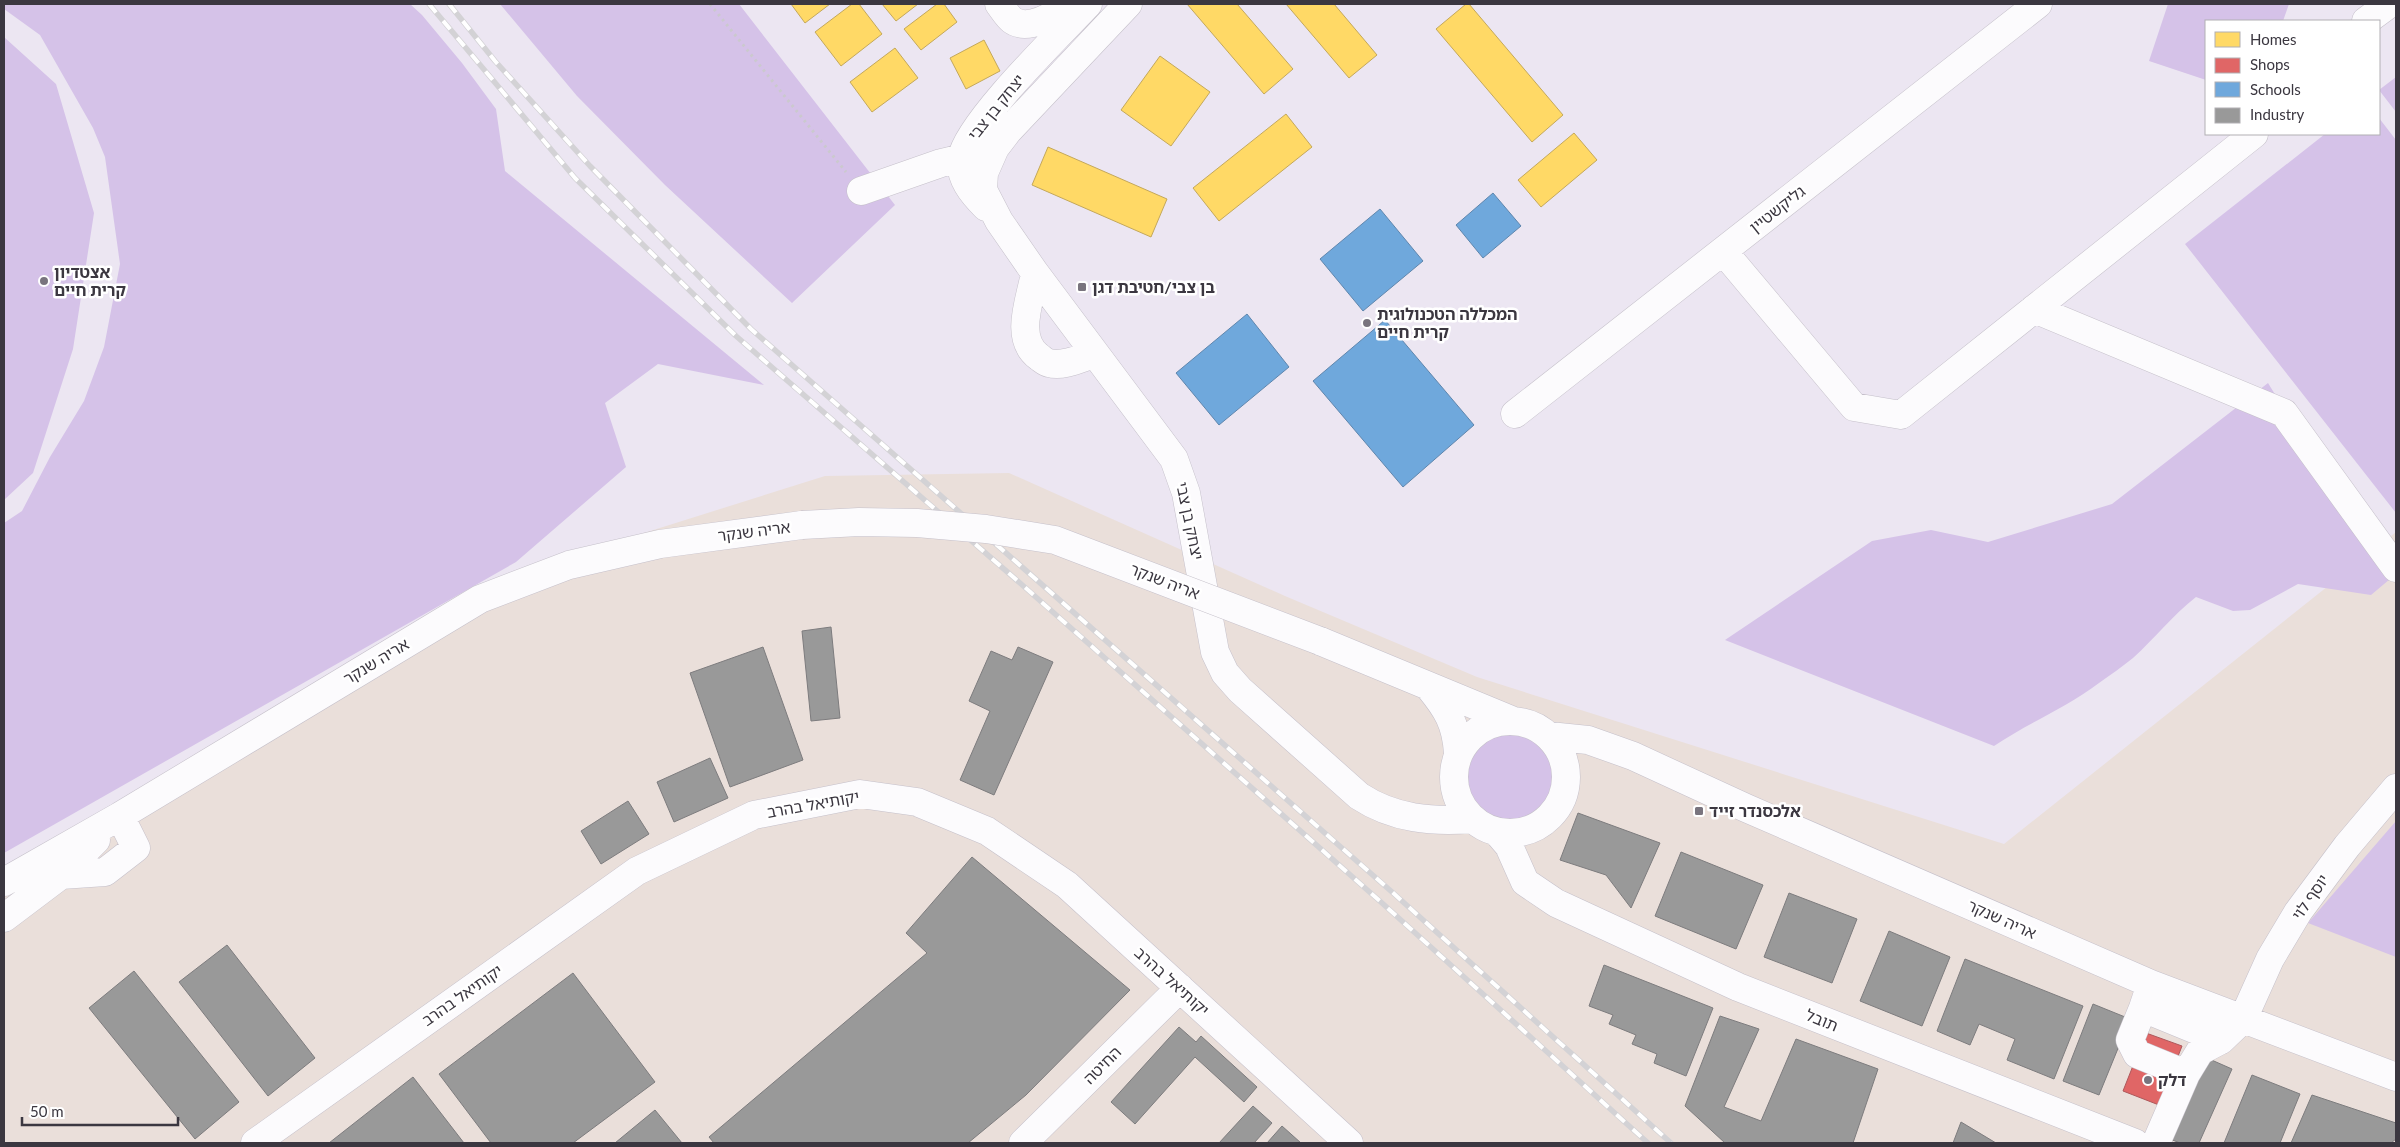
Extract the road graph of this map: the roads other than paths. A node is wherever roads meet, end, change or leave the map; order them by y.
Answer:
1 (999, 4) edge
2 (1072, 4) edge
3 (1088, 4) edge
4 (1128, 4) edge
5 (2038, 4) edge
6 (2388, 4) edge
7 (2365, 15) edge
8 (2253, 135) edge
9 (962, 158) junction
10 (861, 191) road end
11 (999, 221) junction
12 (1723, 250) junction
13 (1035, 273) junction
14 (2034, 309) junction
15 (1094, 354) junction
16 (1515, 414) dead end
17 (2396, 568) edge
18 (1429, 687) junction
19 (1512, 720) junction
20 (1550, 736) junction
21 (1614, 748) junction
22 (1458, 753) junction
23 (1566, 772) junction
24 (1453, 780) junction
25 (2396, 788) edge
26 (120, 816) junction
27 (1405, 816) junction
28 (1472, 819) junction
29 (1539, 825) junction
30 (1497, 832) junction
31 (1520, 874) junction
32 (4, 882) edge
33 (4, 918) edge
34 (1180, 988) junction
35 (2147, 996) junction
36 (2243, 1019) junction
37 (2221, 1040) junction
38 (2186, 1074) junction
39 (2396, 1077) edge
40 (255, 1143) edge
41 (1023, 1143) edge
42 (1349, 1143) edge
43 (2135, 1143) edge
44 (2156, 1143) edge

1 - 2 street
3 - 9 street, יצחק בן צבי
4 - 11 street, יצחק בן צבי
5 - 12 street, גליקשטיין
6 - 7 street
8 - 14 street
9 - 10 street
9 - 11 street, יצחק בן צבי
11 - 13 street, יצחק בן צבי
12 - 14 street
12 - 16 street, גליקשטיין
13 - 15 street, יצחק בן צבי
13 - 15 street
14 - 17 street
15 - 27 street, יצחק בן צבי
18 - 19 street, אריה שנקר
18 - 22 street, אריה שנקר
18 - 26 street, אריה שנקר, bridge
19 - 20 street
19 - 22 street
20 - 21 street, אריה שנקר
20 - 23 street
21 - 23 street
21 - 35 street, אריה שנקר
22 - 24 street
23 - 29 street
24 - 27 street
24 - 28 street
25 - 36 street, יוסף לוי
26 - 32 street, אריה שנקר
26 - 33 street, אריה שנקר
27 - 28 street, יצחק בן צבי
28 - 30 street
29 - 30 street
29 - 31 street
30 - 31 street, תובל
31 - 43 street, תובל
34 - 40 street, יקותיאל בהרב
34 - 41 street, החיטה
34 - 42 street, יקותיאל בהרב
35 - 36 street, אריה שנקר
35 - 37 street
35 - 38 street
36 - 37 street
36 - 39 street, אריה שנקר
37 - 38 street
38 - 44 street

